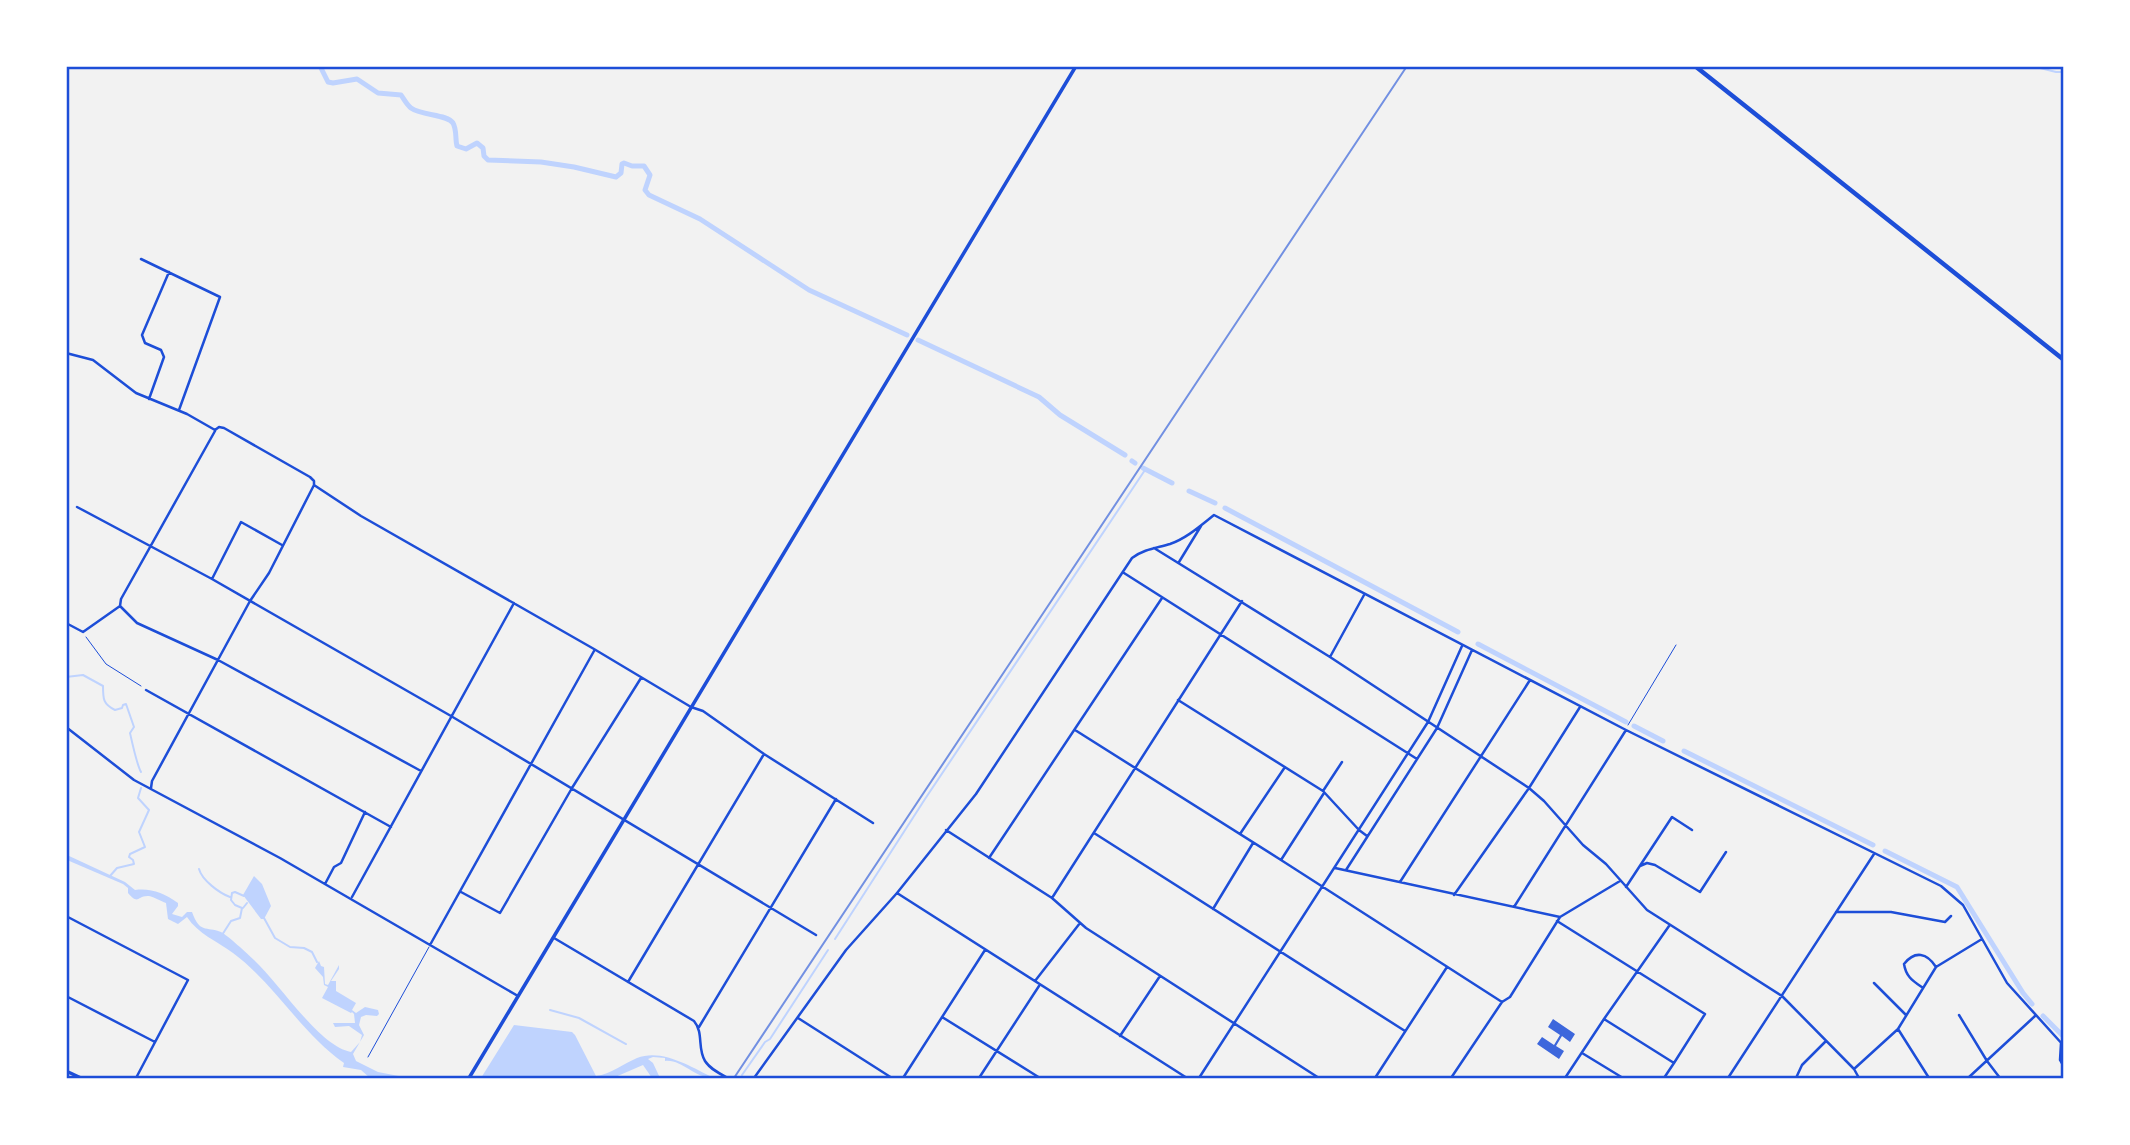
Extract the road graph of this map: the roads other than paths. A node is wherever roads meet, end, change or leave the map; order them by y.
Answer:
1 (1076, 66) edge
2 (1695, 66) edge
3 (141, 259) dead end
4 (169, 272) junction
5 (66, 353) edge
6 (2063, 360) edge
7 (149, 399) junction
8 (179, 410) junction
9 (215, 430) junction
10 (314, 485) junction
11 (76, 507) dead end
12 (1202, 525) junction
13 (282, 545) junction
14 (152, 546) junction
15 (1154, 548) junction
16 (1179, 562) junction
17 (1124, 572) junction
18 (212, 579) junction
19 (1364, 594) junction
20 (1162, 598) junction
21 (250, 601) junction
22 (1242, 601) junction
23 (514, 603) junction
24 (120, 606) junction
25 (66, 623) edge
26 (1220, 635) junction
27 (1463, 645) junction
28 (594, 649) junction
29 (1472, 649) junction
30 (1330, 657) junction
31 (218, 660) junction
32 (641, 677) junction
33 (1531, 680) junction
34 (146, 690) road end
35 (1178, 700) junction
36 (691, 707) junction
37 (1580, 707) junction
38 (189, 714) junction
39 (451, 716) junction
40 (1429, 722) junction
41 (66, 727) edge
42 (1437, 728) junction
43 (1075, 730) junction
44 (1626, 730) junction
45 (764, 754) junction
46 (1408, 754) junction
47 (1481, 755) junction
48 (1417, 759) junction
49 (1342, 762) dead end
50 (531, 763) junction
51 (1135, 767) junction
52 (1285, 767) junction
53 (421, 771) junction
54 (151, 788) junction
55 (572, 788) junction
56 (1529, 789) junction
57 (1323, 792) junction
58 (836, 799) junction
59 (365, 812) junction
60 (625, 819) junction
61 (873, 823) dead end
62 (1567, 826) junction
63 (391, 827) junction
64 (1359, 830) junction
65 (1692, 830) dead end
66 (946, 831) junction
67 (1094, 833) junction
68 (1240, 835) junction
69 (1368, 836) junction
70 (1253, 843) junction
71 (1726, 852) dead end
72 (1874, 854) junction
73 (989, 858) junction
74 (1281, 860) junction
75 (699, 864) junction
76 (1640, 866) junction
77 (1335, 868) junction
78 (1346, 870) junction
79 (1620, 881) junction
80 (1400, 882) junction
81 (325, 884) junction
82 (1323, 887) junction
83 (1626, 887) junction
84 (461, 892) junction
85 (897, 893) junction
86 (1454, 895) junction
87 (351, 898) junction
88 (1052, 898) junction
89 (770, 907) junction
90 (1514, 907) junction
91 (1213, 909) junction
92 (1836, 912) junction
93 (1951, 915) dead end
94 (66, 916) edge
95 (1560, 917) junction
96 (1557, 921) junction
97 (1080, 923) junction
98 (1670, 926) junction
99 (816, 935) dead end
100 (554, 938) junction
101 (1982, 939) junction
102 (430, 945) junction
103 (985, 950) junction
104 (1282, 952) junction
105 (1448, 966) junction
106 (1936, 967) junction
107 (1636, 972) junction
108 (1160, 976) junction
109 (628, 982) junction
110 (1034, 982) junction
111 (1874, 983) dead end
112 (1039, 986) junction
113 (1923, 988) junction
114 (66, 996) edge
115 (518, 996) junction
116 (1782, 996) junction
117 (1502, 1002) junction
118 (1959, 1015) dead end
119 (1906, 1016) junction
120 (2035, 1016) junction
121 (942, 1017) junction
122 (798, 1018) junction
123 (1604, 1018) junction
124 (1236, 1024) junction
125 (699, 1027) junction
126 (1898, 1028) junction
127 (1405, 1031) junction
128 (1120, 1036) junction
129 (1826, 1041) junction
130 (155, 1042) junction
131 (2062, 1045) edge
132 (996, 1051) junction
133 (1582, 1052) junction
134 (368, 1056) dead end
135 (1987, 1061) junction
136 (1674, 1063) junction
137 (2063, 1067) edge
138 (1854, 1069) junction
139 (66, 1071) edge
140 (469, 1078) edge
141 (81, 1079) edge
142 (136, 1079) edge
143 (728, 1079) edge
144 (754, 1079) edge
145 (892, 1079) edge
146 (903, 1079) edge
147 (979, 1079) edge
148 (1040, 1079) edge
149 (1187, 1079) edge
150 (1199, 1079) edge
151 (1320, 1079) edge
152 (1375, 1079) edge
153 (1451, 1079) edge
154 (1565, 1079) edge
155 (1623, 1079) edge
156 (1664, 1079) edge
157 (1728, 1079) edge
158 (1796, 1079) edge
159 (1859, 1079) edge
160 (1929, 1079) edge
161 (1968, 1079) edge
162 (2000, 1079) edge

1 - 36 main road
2 - 6 main road
3 - 4 street
4 - 7 street
4 - 8 street
5 - 7 street
7 - 8 street
8 - 9 street
9 - 10 street
9 - 14 street
10 - 13 street
10 - 23 street
11 - 14 street
12 - 15 street
12 - 16 street
12 - 19 street
13 - 18 street
13 - 21 street
14 - 18 street
14 - 24 street
15 - 16 street
15 - 17 street
16 - 22 street
17 - 20 street
17 - 66 street
18 - 21 street
19 - 27 street
19 - 30 street
20 - 26 street
20 - 43 street
21 - 31 street
21 - 39 street
22 - 26 street
22 - 30 street
23 - 28 street
23 - 39 street
24 - 25 street
24 - 31 street
26 - 35 street
26 - 46 street
27 - 29 street
27 - 40 street
28 - 32 street
28 - 50 street
29 - 33 street
29 - 42 street
30 - 40 street
31 - 38 street
31 - 53 street
32 - 36 street
32 - 55 street
33 - 37 street
33 - 47 street
34 - 38 street
35 - 51 street
35 - 52 street
36 - 45 street
36 - 60 main road
37 - 44 street
37 - 56 street
38 - 54 street
38 - 59 street
39 - 50 street
39 - 53 street
40 - 42 street
40 - 46 street
41 - 54 street
42 - 47 street
42 - 48 street
43 - 51 street
43 - 73 street
44 - 62 street
44 - 72 street
45 - 58 street
45 - 75 street
46 - 48 street
46 - 64 street
47 - 56 street
47 - 80 street
48 - 69 street
49 - 57 street
50 - 55 street
50 - 84 street
51 - 67 street
51 - 68 street
52 - 57 street
52 - 68 street
53 - 63 street
54 - 81 street
55 - 60 street
55 - 84 street
56 - 62 street
56 - 86 street
57 - 64 street
57 - 74 street
58 - 61 street
58 - 89 street
59 - 63 street
59 - 81 street
60 - 75 street
60 - 100 main road
62 - 79 street
62 - 90 street
63 - 87 street
64 - 69 street
64 - 77 street
65 - 76 street
66 - 73 street
66 - 85 street
67 - 88 street
67 - 91 street
68 - 70 street
69 - 78 street
70 - 74 street
70 - 91 street
71 - 76 street
72 - 92 street
72 - 101 street
73 - 88 street
74 - 82 street
75 - 89 street
75 - 109 street
76 - 83 street
77 - 78 street
77 - 82 street
78 - 80 street
79 - 83 street
79 - 95 street
80 - 86 street
81 - 87 street
82 - 104 street
82 - 105 street
83 - 98 street
84 - 102 street
85 - 103 street
85 - 122 street
86 - 90 street
87 - 102 street
88 - 97 street
89 - 99 street
89 - 125 street
90 - 95 street
91 - 104 street
92 - 93 street
92 - 116 street
94 - 130 street
95 - 96 street
96 - 107 street
96 - 117 street
97 - 108 street
97 - 110 street
98 - 107 street
98 - 116 street
100 - 109 street
100 - 115 main road
101 - 106 street
101 - 120 street
102 - 115 street
102 - 134 lane
103 - 110 street
103 - 121 street
104 - 124 street
104 - 127 street
105 - 117 street
105 - 127 street
106 - 113 street
106 - 113 street
107 - 123 street
107 - 136 street
108 - 124 street
108 - 128 street
109 - 125 street
110 - 112 street
111 - 119 street
112 - 128 street
112 - 132 street
113 - 119 street
114 - 130 street
115 - 140 main road
116 - 129 street
116 - 157 street
117 - 153 street
118 - 135 street
119 - 126 street
120 - 131 street
120 - 135 street
121 - 132 street
121 - 146 street
122 - 144 street
122 - 145 street
123 - 133 street
123 - 136 street
124 - 150 street
124 - 151 street
125 - 143 street
126 - 138 street
126 - 160 street
127 - 152 street
128 - 149 street
129 - 138 street
129 - 158 street
130 - 142 street
131 - 137 street
132 - 147 street
132 - 148 street
133 - 154 street
133 - 155 street
135 - 161 street
135 - 162 street
136 - 156 street
138 - 159 street
139 - 141 main road

